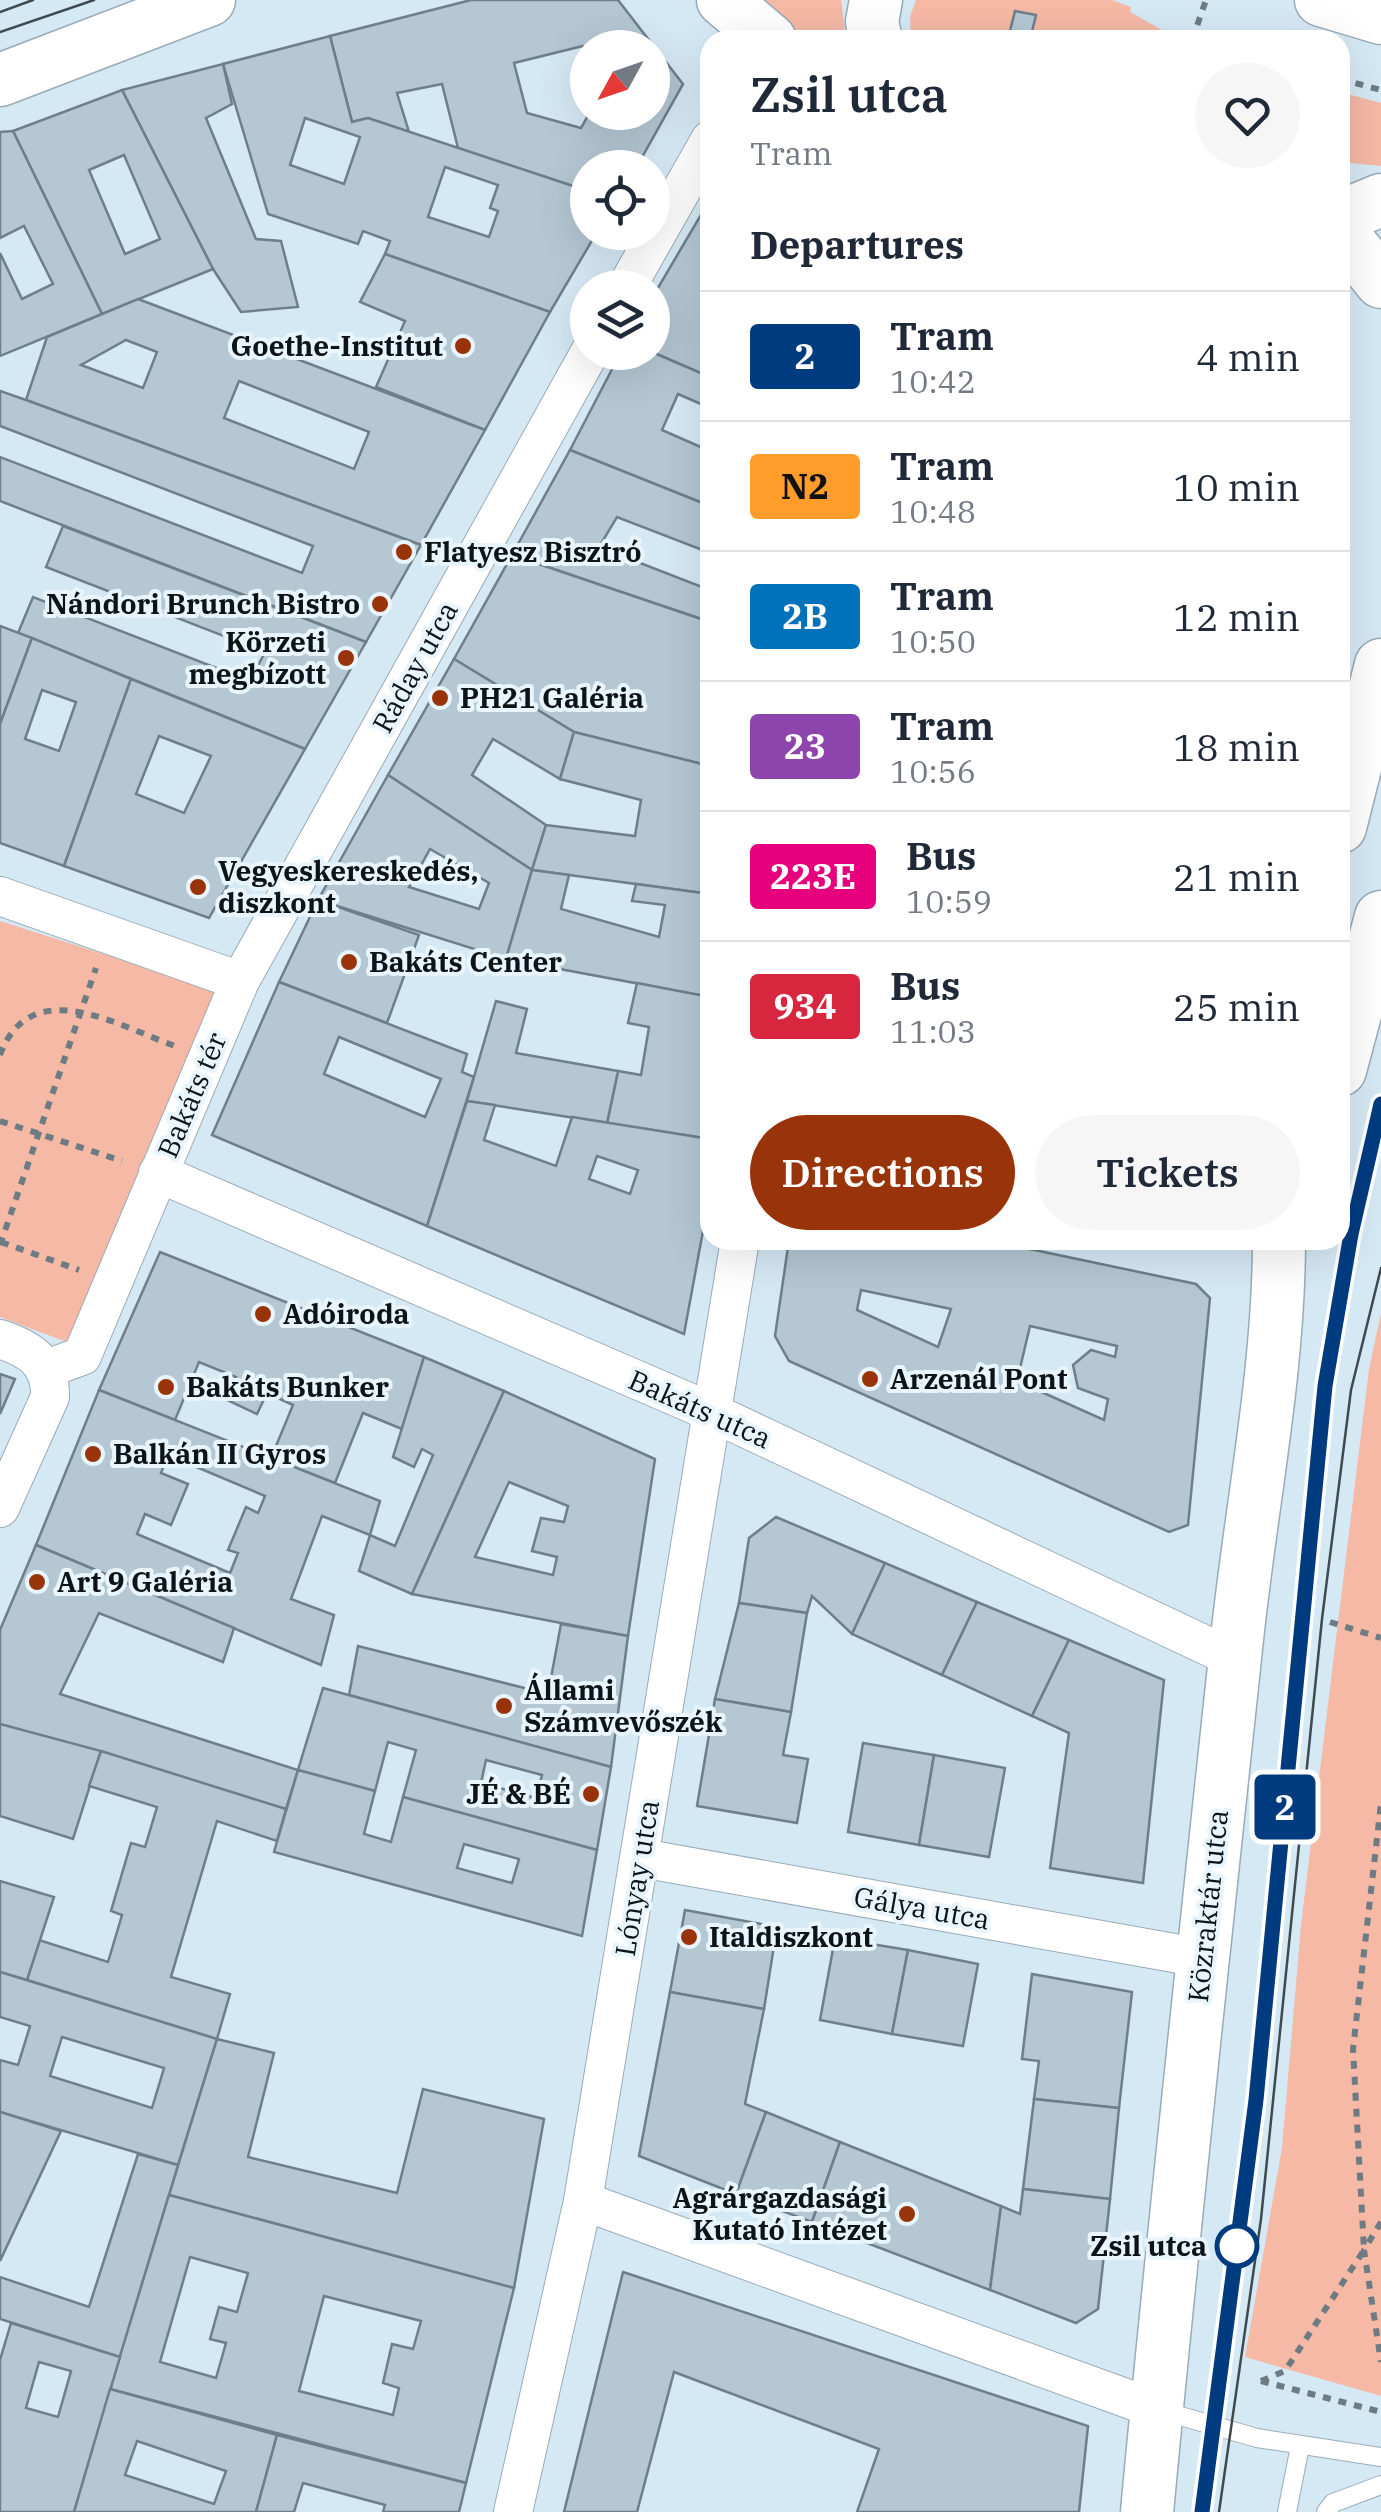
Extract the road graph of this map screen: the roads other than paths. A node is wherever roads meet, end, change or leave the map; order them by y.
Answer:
1 (723, 0) edge
2 (876, 0) edge
3 (1321, 0) edge
4 (198, 1) edge
5 (1381, 18) edge
6 (758, 30) edge
7 (874, 30) edge
8 (0, 80) edge
9 (700, 158) edge
10 (1381, 200) edge
11 (1350, 217) edge
12 (1381, 218) edge
13 (1350, 222) edge
14 (1350, 227) edge
15 (1381, 240) edge
16 (1350, 256) edge
17 (636, 270) edge
18 (1362, 295) edge
19 (580, 370) edge
20 (1381, 665) edge
21 (1350, 787) edge
22 (0, 896) edge
23 (1380, 920) edge
24 (1350, 976) edge
25 (240, 981) junction
26 (1350, 1032) edge
27 (158, 1174) junction
28 (738, 1250) edge
29 (1280, 1250) edge
30 (1292, 1250) edge
31 (1279, 1300) junction
32 (0, 1338) edge
33 (46, 1369) junction
34 (708, 1411) junction
35 (0, 1508) edge
36 (1234, 1659) junction
37 (641, 1858) junction
38 (1202, 1958) junction
39 (583, 2201) junction
40 (1156, 2409) junction
41 (1300, 2446) junction
42 (1381, 2457) edge
43 (1381, 2485) edge
44 (514, 2512) edge
45 (1147, 2512) edge
46 (1287, 2512) edge
47 (1326, 2512) edge

1 - 6 main road
2 - 7 main road
3 - 5 main road
4 - 8 main road
9 - 17 street
10 - 11 main road
12 - 13 main road
14 - 15 main road
16 - 18 main road
19 - 25 street, Ráday utca
20 - 21 main road
22 - 25 street
23 - 24 lane
23 - 26 main road
25 - 27 street, Bakáts tér
27 - 33 street, Bakáts tér
27 - 34 street, Bakáts utca
28 - 34 street, Lónyay utca
29 - 31 main road, Közraktár utca
30 - 31 main road, Közraktár utca
31 - 36 main road, Közraktár utca
32 - 33 street
33 - 35 street
34 - 36 street, Bakáts utca
34 - 37 street, Lónyay utca
36 - 38 main road, Közraktár utca
37 - 38 street, Gálya utca
37 - 39 street, Lónyay utca
38 - 40 main road, Közraktár utca
39 - 40 street
39 - 44 street, Lónyay utca
40 - 41 lane
40 - 45 main road, Közraktár utca
41 - 42 lane
41 - 46 lane
43 - 47 lane

